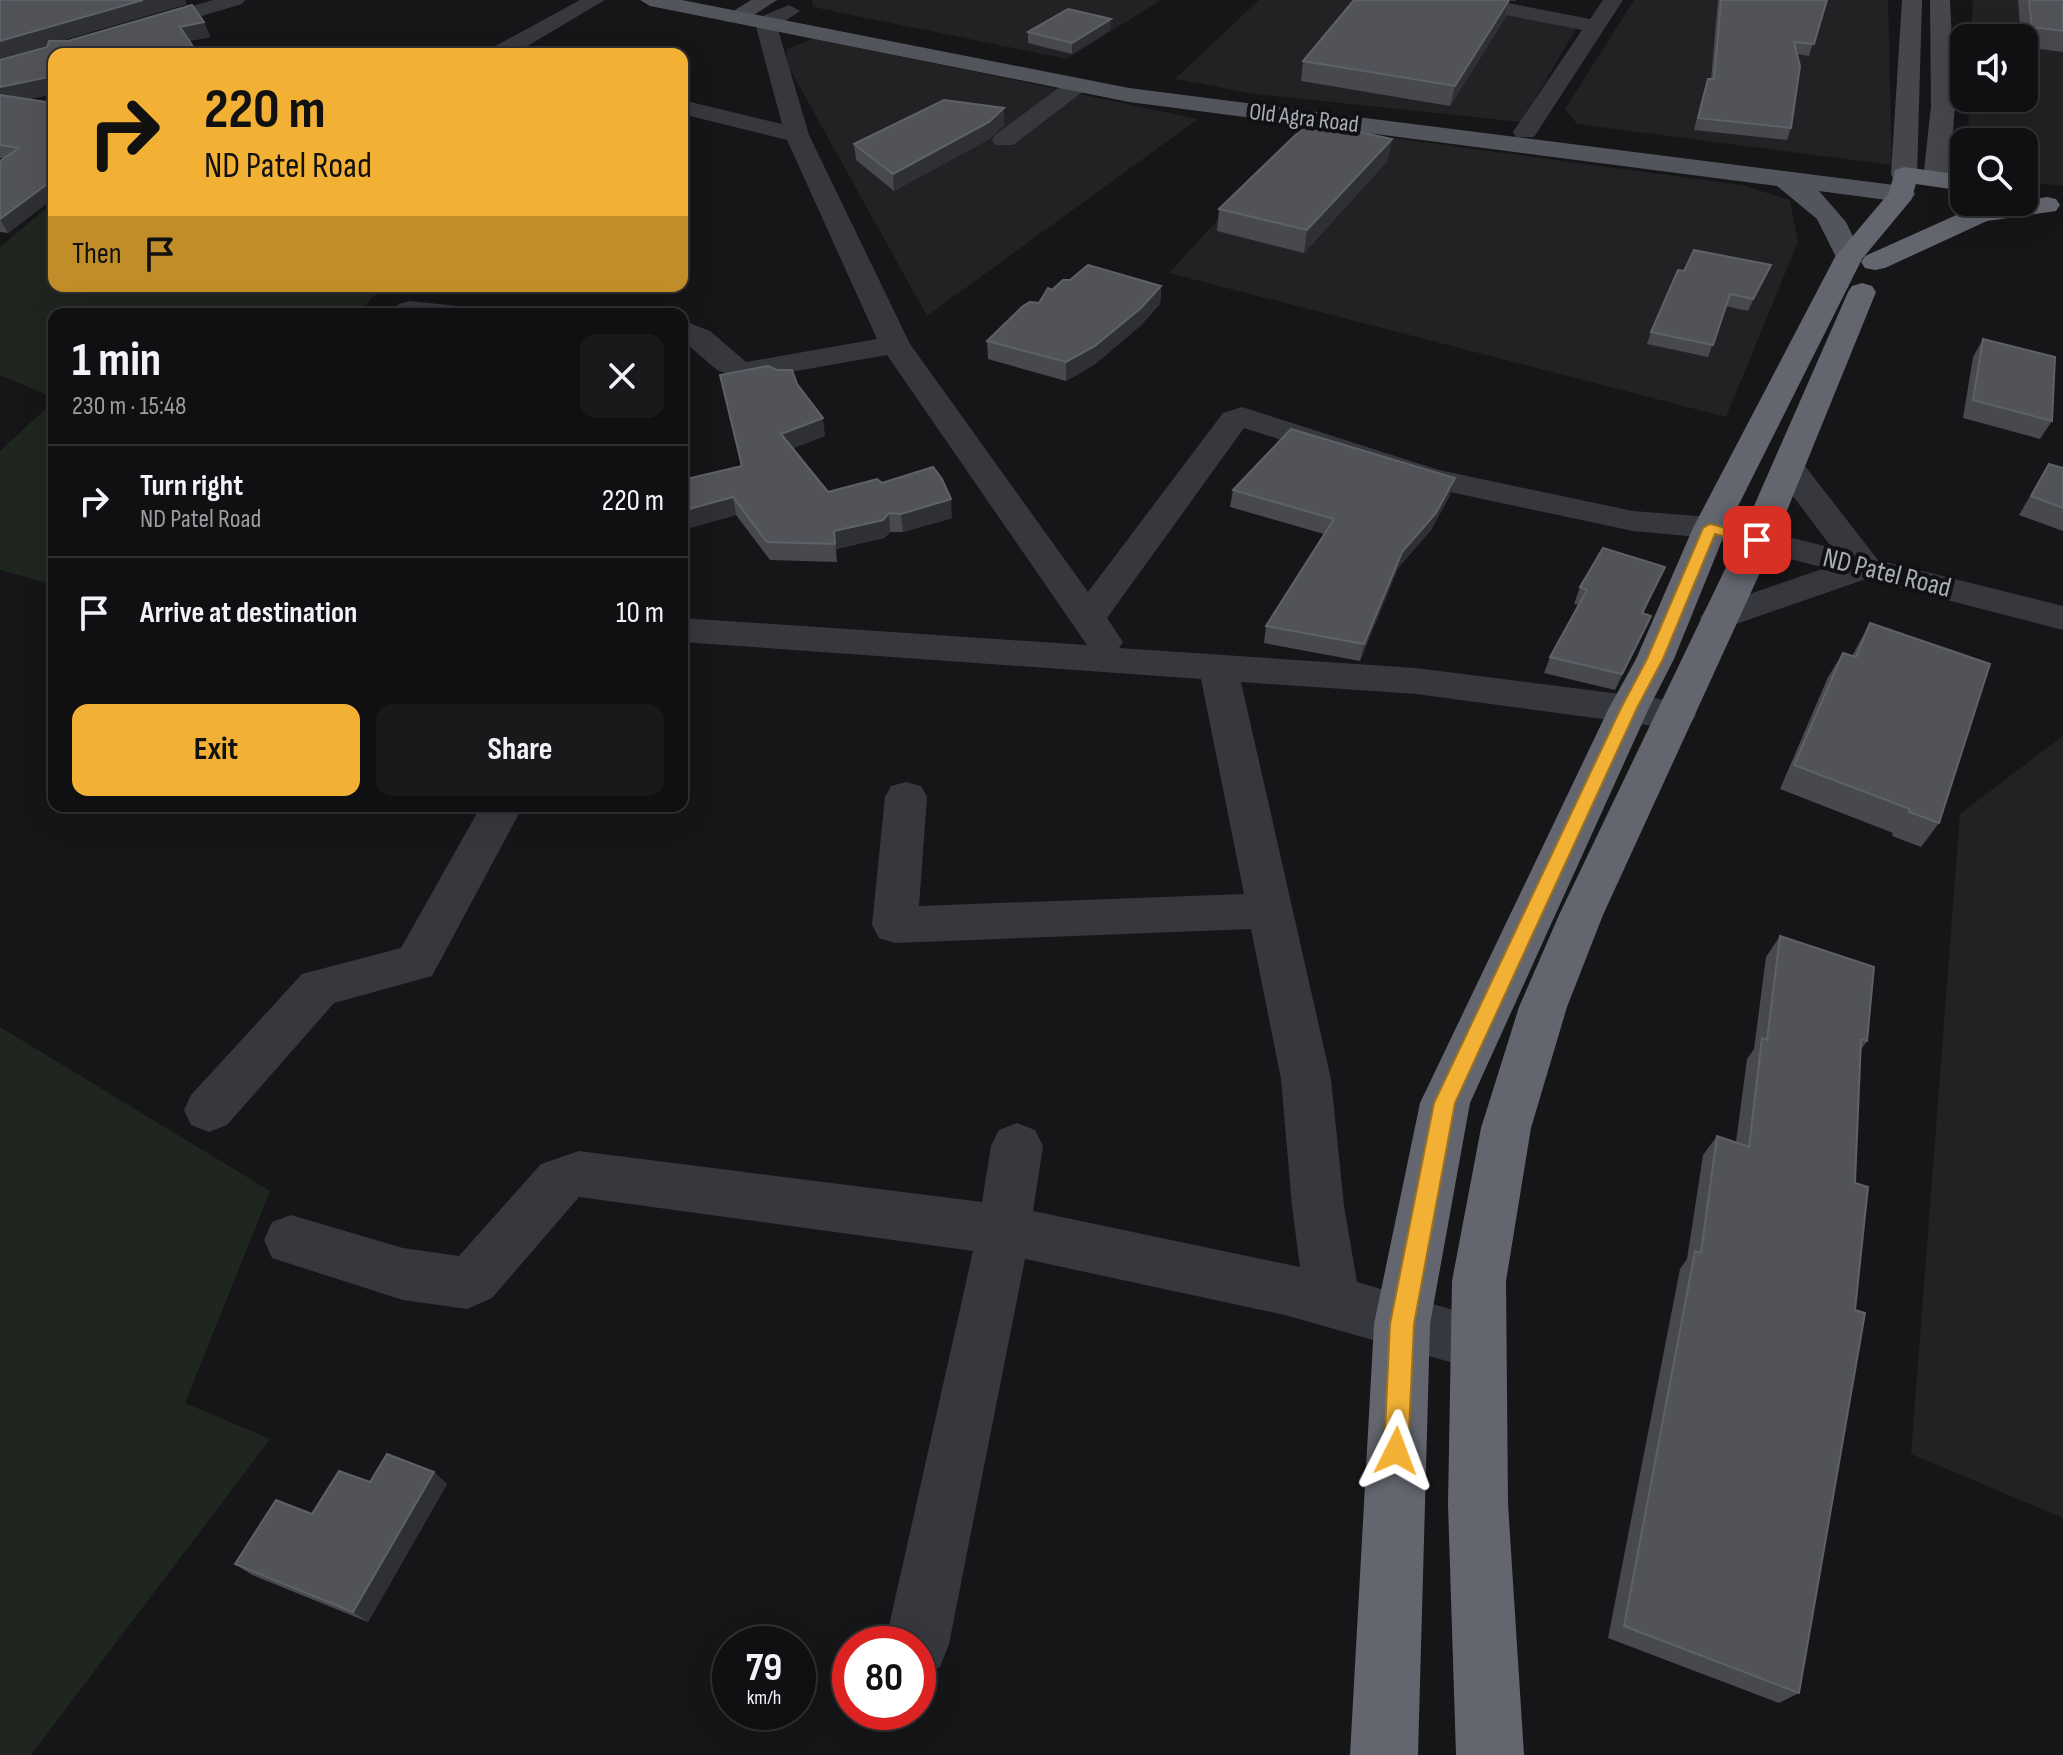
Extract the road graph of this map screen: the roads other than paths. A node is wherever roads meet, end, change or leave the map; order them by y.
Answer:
1 (235, 0) edge
2 (595, 0) edge
3 (650, 0) edge
4 (1459, 0) edge
5 (1613, 0) edge
6 (1912, 0) edge
7 (1940, 0) edge
8 (756, 7) edge
9 (1595, 26) junction
10 (113, 37) edge
11 (509, 48) edge
12 (1077, 85) junction
13 (688, 108) edge
14 (1525, 132) junction
15 (797, 135) junction
16 (1004, 140) edge
17 (1787, 181) junction
18 (1934, 189) edge
19 (2038, 195) edge
20 (2058, 202) edge
21 (1862, 260) junction
22 (688, 331) edge
23 (895, 345) junction
24 (1789, 468) junction
25 (1710, 528) junction
26 (1757, 540) junction
27 (1865, 567) junction
28 (1719, 618) junction
29 (2063, 618) edge
30 (1087, 619) junction
31 (688, 630) edge
32 (1117, 660) junction
33 (1218, 666) junction
34 (1629, 708) junction
35 (1676, 715) junction
36 (906, 797) dead end
37 (499, 812) edge
38 (1268, 911) junction
39 (209, 1110) dead end
40 (1017, 1146) dead end
41 (1004, 1230) junction
42 (291, 1240) dead end
43 (1333, 1302) junction
44 (1402, 1324) junction
45 (1478, 1342) junction
46 (921, 1626) edge
47 (1384, 1755) edge
48 (1490, 1755) edge

1 - 10 street
2 - 11 street
3 - 8 main road, Old Agra Road
4 - 9 street
5 - 9 street
6 - 18 main road
7 - 18 main road
8 - 12 main road, Old Agra Road
8 - 14 main road, Old Agra Road
8 - 15 street
9 - 14 street
12 - 16 street
12 - 17 main road, Old Agra Road
13 - 15 street
14 - 18 main road, Old Agra Road
15 - 23 street
17 - 18 main road, Old Agra Road
17 - 21 main road
18 - 21 highway
19 - 20 highway
20 - 21 highway
21 - 24 highway
21 - 25 highway
22 - 23 street
23 - 30 street
24 - 26 highway
24 - 27 street
25 - 26 street, ND Patel Road
25 - 30 street, ND Patel Road
25 - 34 highway
26 - 27 street, ND Patel Road
26 - 28 highway
27 - 28 street
27 - 29 street, ND Patel Road
28 - 35 highway
30 - 32 street
31 - 32 street
32 - 33 street
33 - 34 street
33 - 38 street
34 - 35 street
34 - 44 highway
35 - 45 highway
36 - 38 street
37 - 39 street
38 - 43 street
40 - 41 street
41 - 42 street
41 - 43 street
41 - 46 street
43 - 44 street
44 - 45 street
44 - 47 highway
45 - 48 highway

